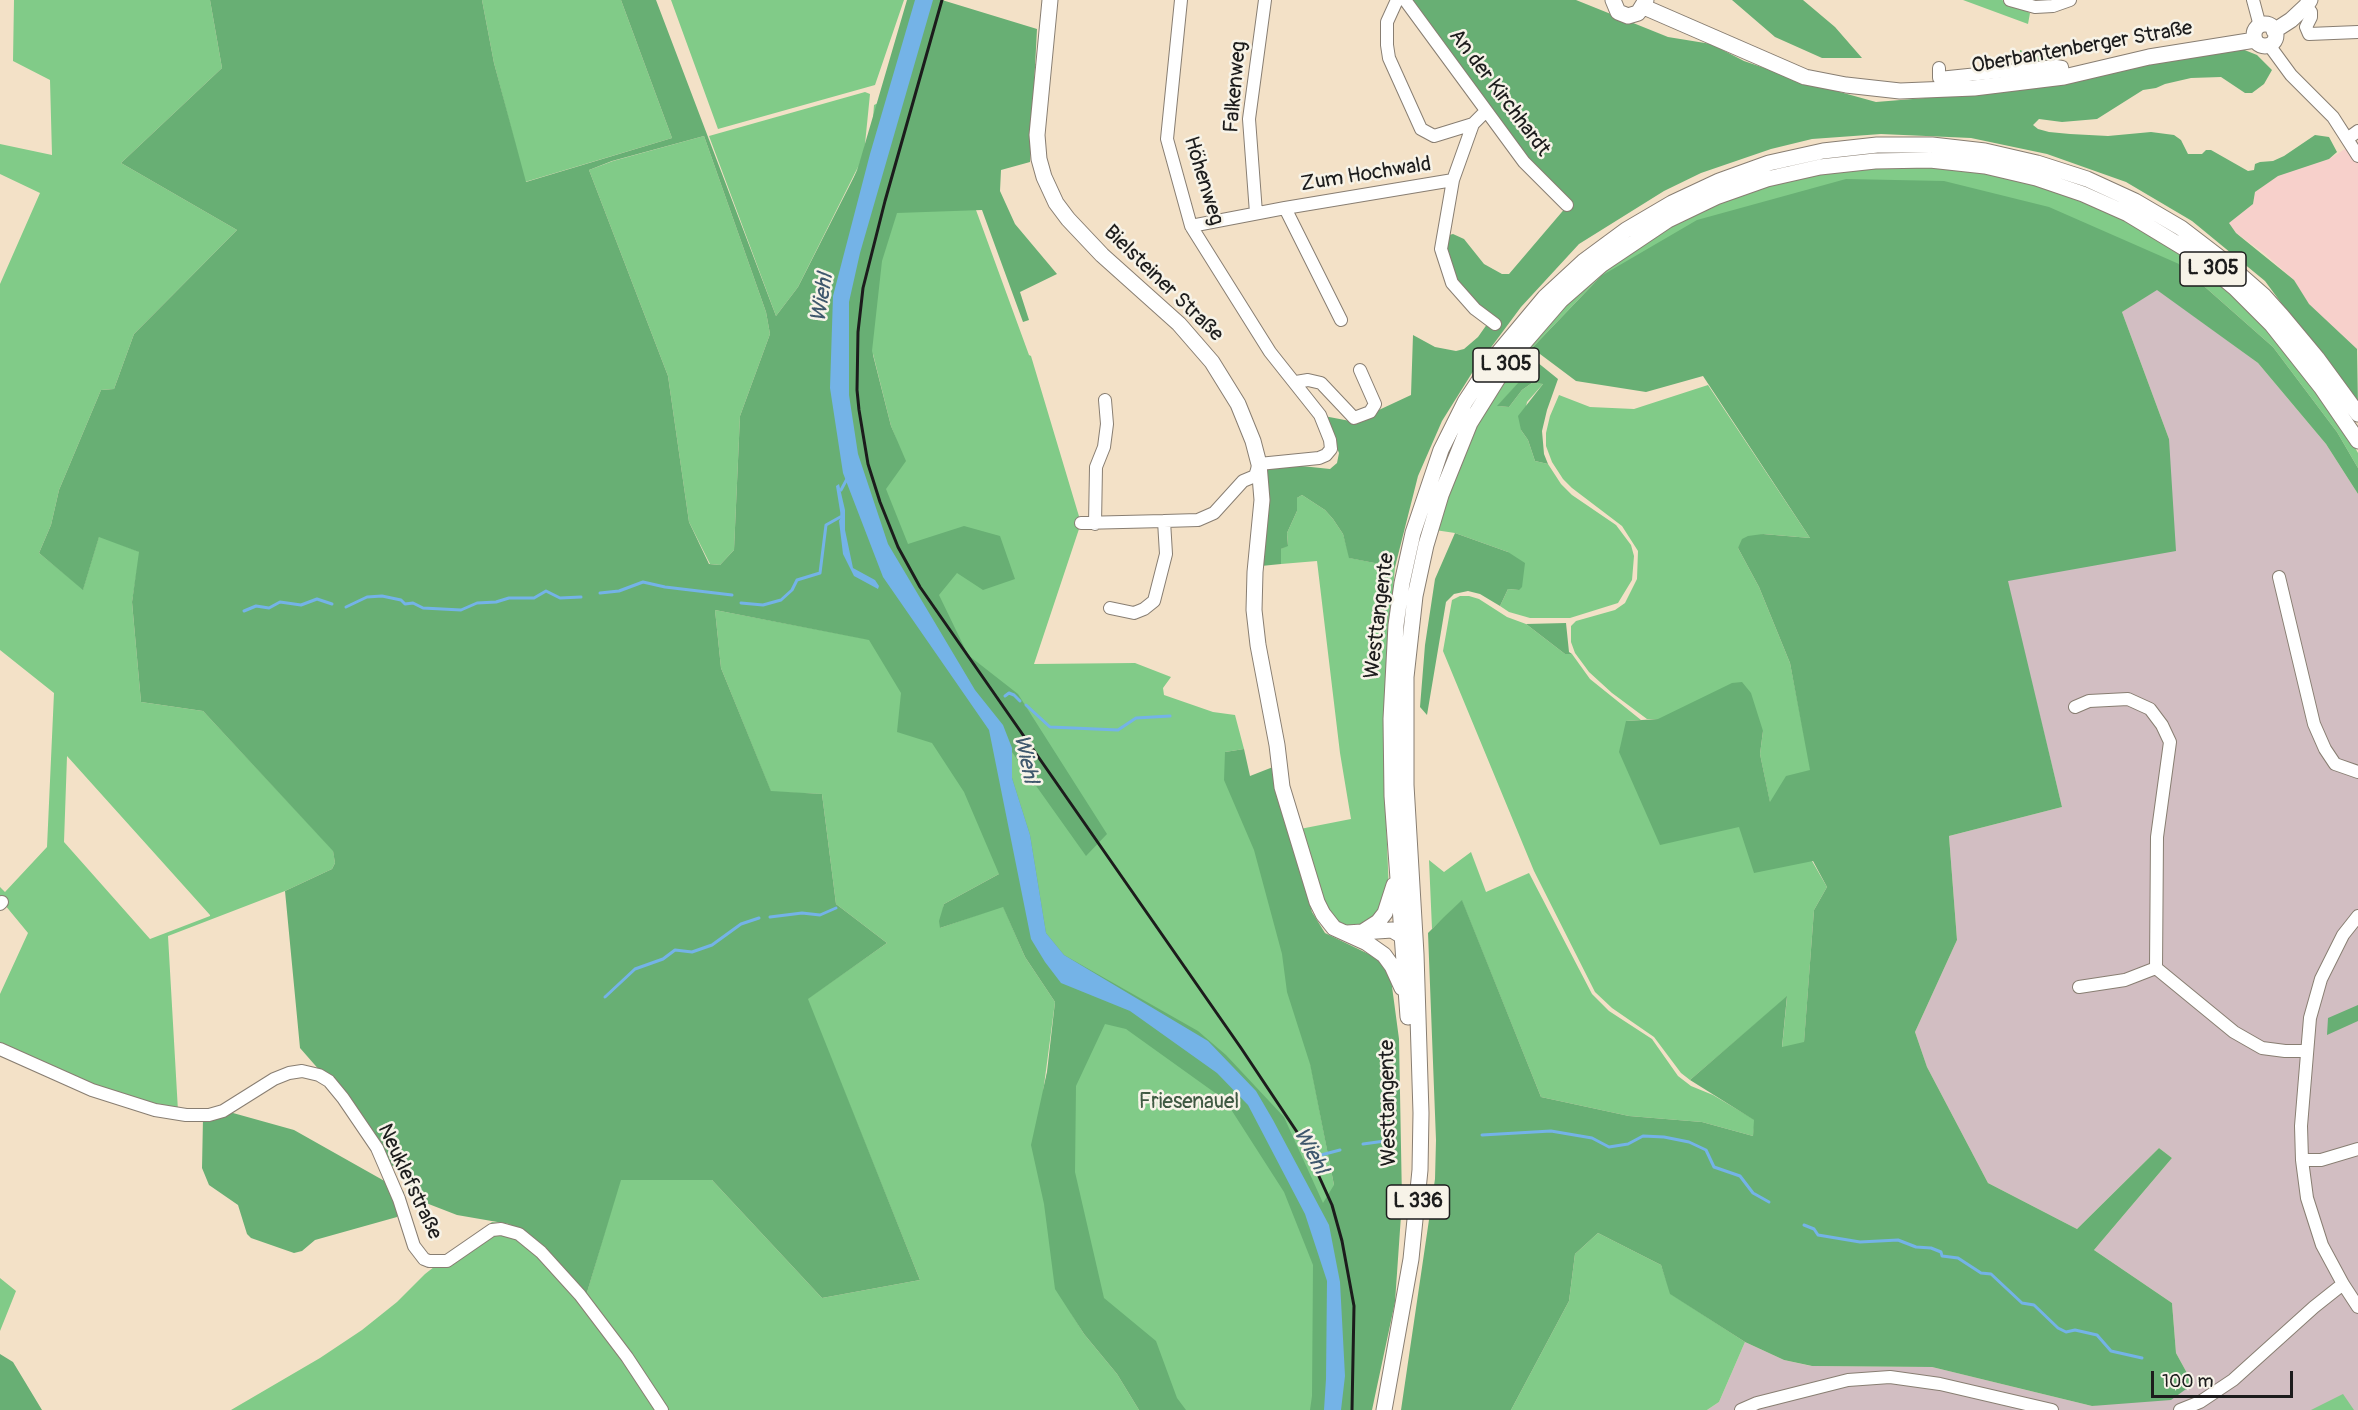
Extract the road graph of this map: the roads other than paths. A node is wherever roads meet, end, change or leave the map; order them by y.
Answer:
1 (1050, 0) edge
2 (1181, 0) edge
3 (1265, 0) edge
4 (1397, 0) edge
5 (1405, 0) edge
6 (1613, 0) edge
7 (2010, 0) edge
8 (2070, 0) edge
9 (2253, 0) edge
10 (2305, 2) edge
11 (1645, 4) edge
12 (2268, 33) junction
13 (2358, 33) edge
14 (1939, 68) dead end
15 (2064, 77) junction
16 (1486, 111) junction
17 (1473, 124) junction
18 (2358, 131) edge
19 (2347, 139) junction
20 (2358, 156) edge
21 (1453, 180) junction
22 (1567, 205) dead end
23 (1285, 208) junction
24 (1256, 213) junction
25 (1191, 226) junction
26 (1341, 320) dead end
27 (1495, 324) dead end
28 (1360, 370) dead end
29 (1296, 382) junction
30 (1105, 400) dead end
31 (2358, 414) edge
32 (2358, 441) edge
33 (1259, 464) junction
34 (1164, 521) junction
35 (1081, 524) dead end
36 (1095, 524) junction
37 (2279, 577) dead end
38 (1110, 608) dead end
39 (2075, 707) dead end
40 (2358, 772) edge
41 (1398, 870) junction
42 (2358, 916) edge
43 (1413, 918) junction
44 (1402, 934) junction
45 (1361, 936) junction
46 (1416, 954) junction
47 (2156, 968) junction
48 (2079, 987) dead end
49 (1407, 1005) junction
50 (0, 1049) edge
51 (2306, 1051) junction
52 (2358, 1149) edge
53 (2302, 1160) junction
54 (2343, 1284) junction
55 (1405, 1290) junction
56 (2358, 1307) edge
57 (662, 1410) edge
58 (1384, 1410) edge
59 (1741, 1410) edge
60 (2052, 1410) edge
61 (2180, 1410) edge

1 - 33 main road, Bielsteiner Straße / L 336
2 - 25 street, Höhenweg
3 - 24 street, Falkenweg
4 - 17 street
5 - 16 street, An der Kirchhardt
6 - 11 main road
7 - 8 street
9 - 12 street
10 - 12 main road
10 - 13 street
11 - 15 main road, Oberbantenberger Straße
12 - 15 main road, Oberbantenberger Straße
12 - 19 street
14 - 15 street
16 - 17 street, Zum Hochwald
16 - 22 street, An der Kirchhardt
17 - 21 street, Zum Hochwald
18 - 19 street
19 - 20 street
21 - 23 street, Zum Hochwald
21 - 27 street, Zum Hochwald
23 - 24 street, Zum Hochwald
23 - 26 street, Zum Hochwald
24 - 25 street, Zum Hochwald
25 - 29 street, Höhenweg
28 - 29 street
29 - 33 street, Höhenweg
30 - 36 street
31 - 41 main road, Westtangente / L 305
32 - 43 main road, Westtangente / L 305
33 - 34 street
33 - 45 main road, Bielsteiner Straße / L 336
34 - 36 street
34 - 38 street
35 - 36 street
37 - 40 street
39 - 47 street
41 - 44 main road, Westtangente / L 305
41 - 45 main road, L 305
42 - 51 street
43 - 44 main road
43 - 46 main road, Westtangente / L 305
44 - 45 main road, L 336
44 - 46 main road
44 - 49 main road, Westtangente / L 336
45 - 49 main road, L 336
46 - 55 main road, Westtangente / L 336
47 - 48 street
47 - 51 street
49 - 55 main road, Westtangente / L 336
50 - 57 street, Neuklefstraße
51 - 53 street
52 - 53 street
53 - 54 street
54 - 56 street
54 - 61 street
55 - 58 main road, L 336
59 - 60 street

